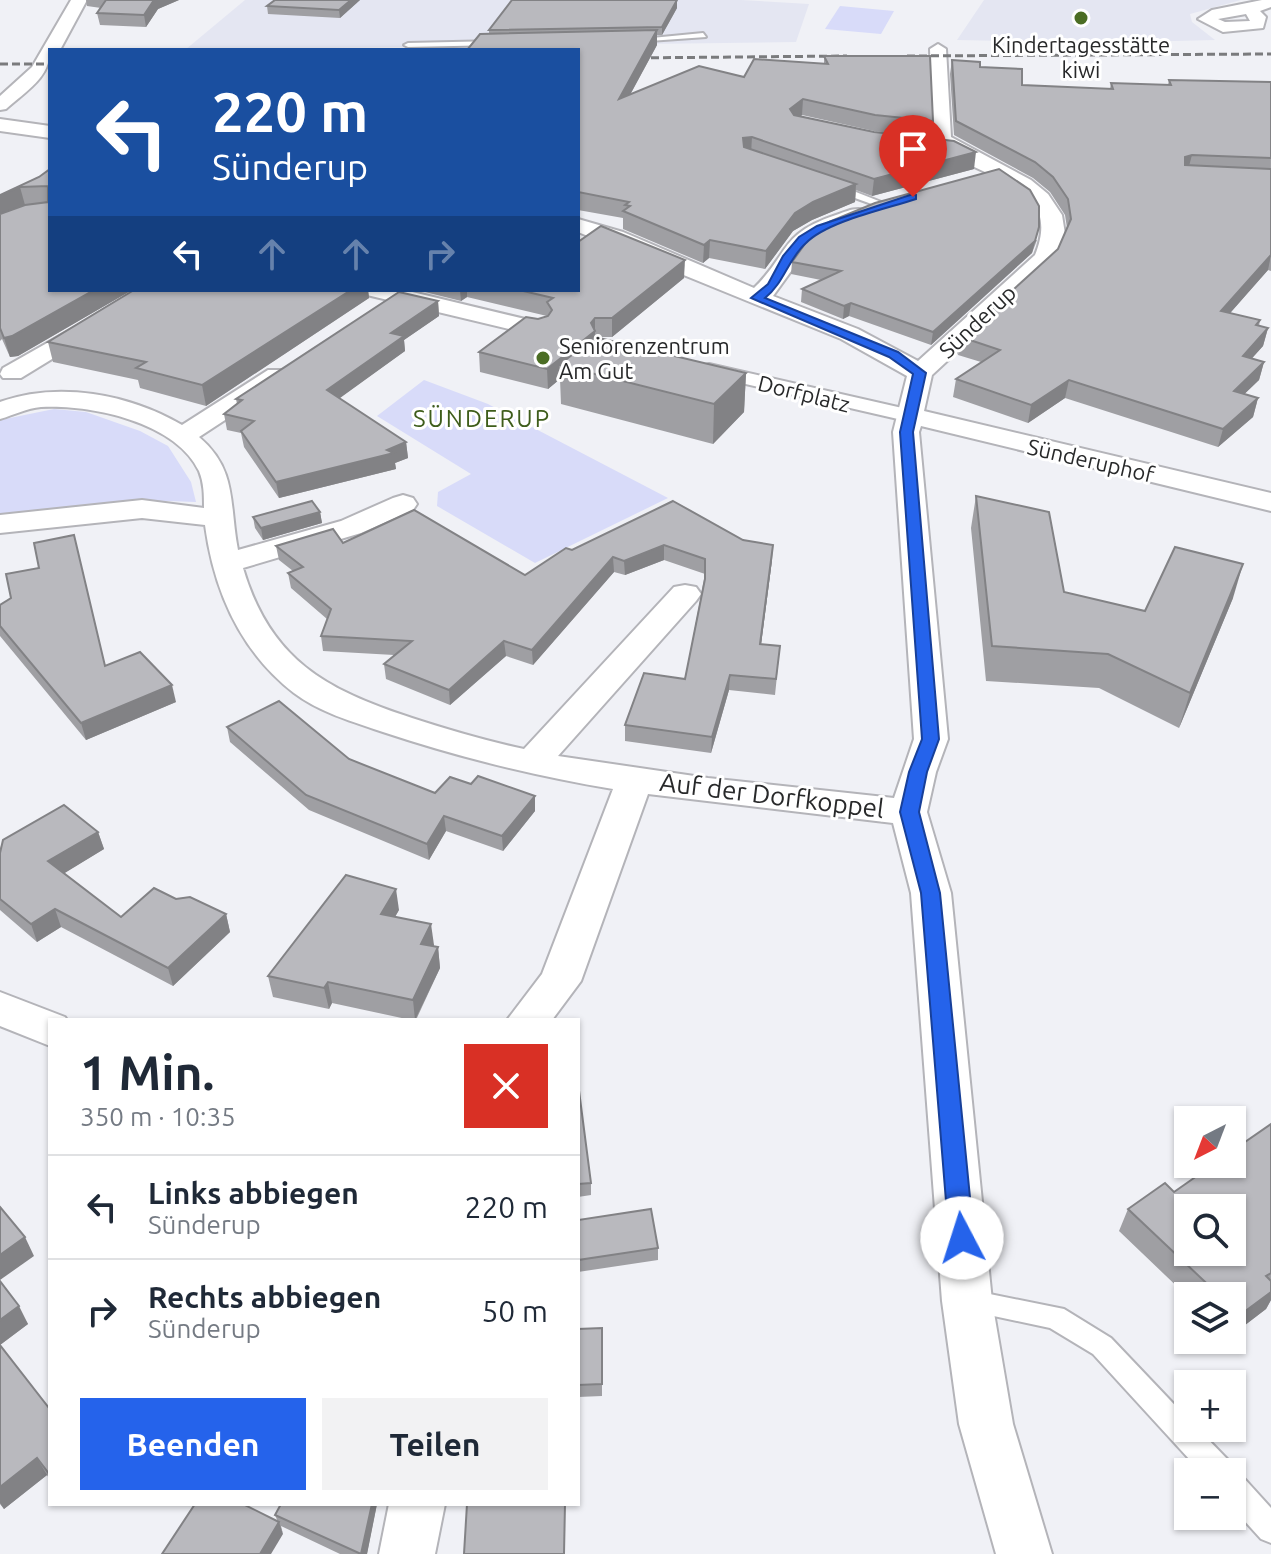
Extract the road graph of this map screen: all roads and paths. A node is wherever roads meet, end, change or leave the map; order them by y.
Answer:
1 (79, 0) edge
2 (1271, 2) edge
3 (1249, 9) dead end
4 (703, 35) dead end
5 (625, 41) edge
6 (507, 43) edge
7 (408, 45) dead end
8 (53, 48) edge
9 (938, 49) dead end
10 (48, 56) edge
11 (0, 105) edge
12 (0, 125) edge
13 (48, 132) edge
14 (918, 146) edge
15 (954, 149) junction
16 (999, 171) junction
17 (970, 180) edge
18 (818, 182) edge
19 (891, 203) joint
20 (580, 226) edge
21 (757, 298) junction
22 (380, 299) edge
23 (111, 313) edge
24 (538, 329) edge
25 (294, 364) edge
26 (687, 364) edge
27 (6, 371) edge
28 (920, 373) junction
29 (37, 399) junction
30 (0, 411) edge
31 (911, 416) junction
32 (184, 434) junction
33 (1270, 500) edge
34 (403, 504) dead end
35 (218, 518) junction
36 (0, 524) edge
37 (226, 563) junction
38 (685, 594) dead end
39 (532, 762) junction
40 (635, 779) junction
41 (909, 812) junction
42 (0, 1008) edge
43 (530, 1018) edge
44 (48, 1028) edge
45 (967, 1301) junction
46 (1207, 1458) edge
47 (1246, 1501) edge
48 (417, 1506) edge
49 (1271, 1529) edge
50 (407, 1554) edge
51 (1024, 1554) edge

1 - 8 street
2 - 3 street
4 - 5 lane
6 - 7 lane
9 - 15 street
10 - 11 street
12 - 13 street
14 - 15 street, Sünderup
15 - 16 street, Sünderup
16 - 17 street
16 - 28 street, Sünderup
18 - 19 lane
19 - 21 street
20 - 21 street, Sünderup
21 - 28 street, Sünderup
22 - 24 street
23 - 27 street
25 - 32 street
26 - 31 street, Dorfplatz
27 - 29 street
28 - 31 street
29 - 30 street, Auf der Dorfkoppel
29 - 32 street, Auf der Dorfkoppel
31 - 33 street, Sünderuphof
31 - 41 street
32 - 35 street, Auf der Dorfkoppel
34 - 37 street
35 - 36 street
35 - 37 street, Auf der Dorfkoppel
37 - 39 street, Auf der Dorfkoppel
38 - 39 street
39 - 40 street, Auf der Dorfkoppel
40 - 41 street, Auf der Dorfkoppel
40 - 43 street, Auf der Dorfkoppel
41 - 45 street
42 - 44 street
45 - 46 lane
45 - 51 street
47 - 49 lane
48 - 50 street

